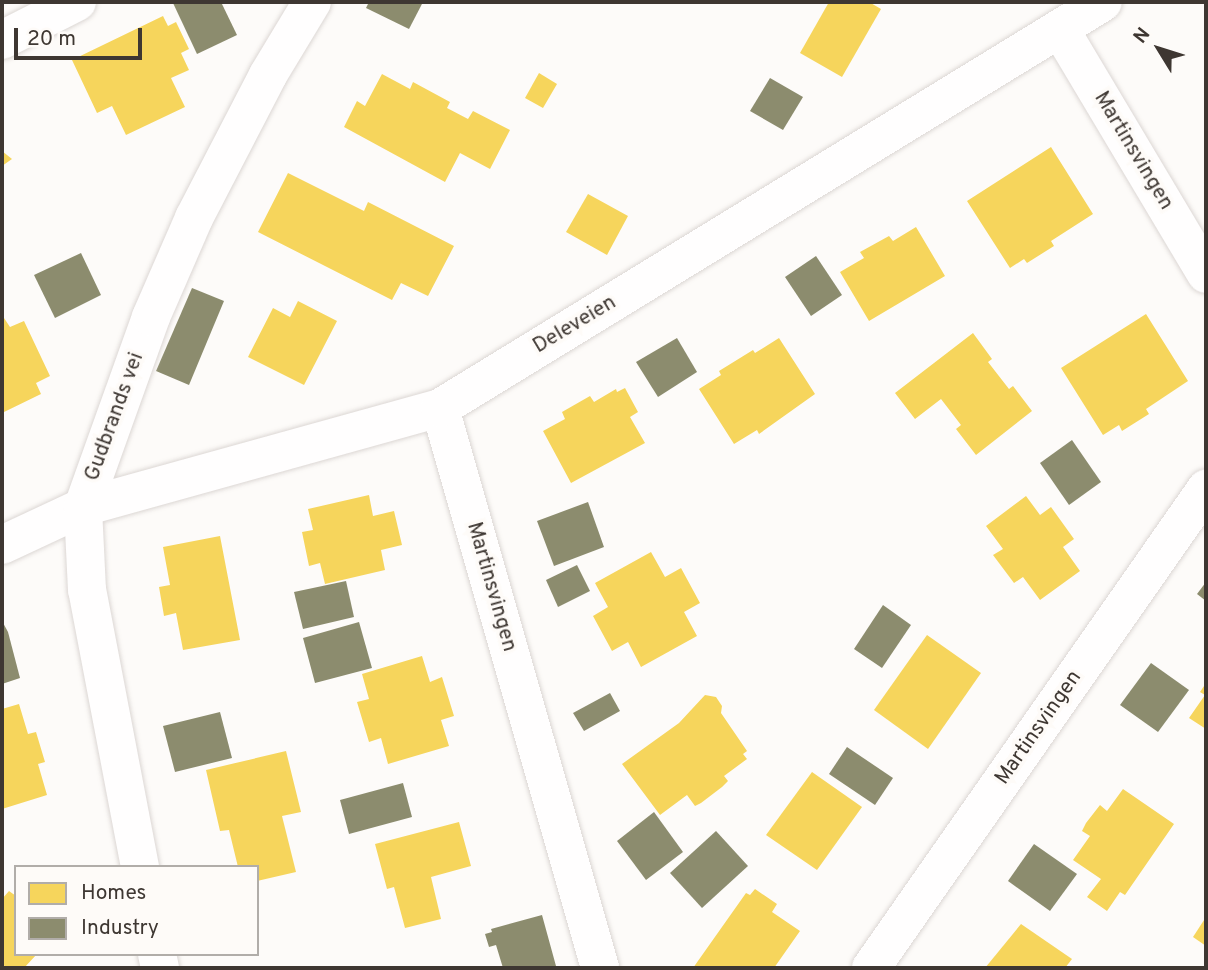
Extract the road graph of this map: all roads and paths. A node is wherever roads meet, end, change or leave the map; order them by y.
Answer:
1 (77, 2) edge
2 (312, 2) edge
3 (1103, 2) edge
4 (1059, 29) junction
5 (2, 40) edge
6 (1206, 274) edge
7 (440, 408) junction
8 (1206, 489) edge
9 (83, 507) junction
10 (2, 545) edge
11 (140, 865) edge
12 (600, 968) edge
13 (872, 968) edge

1 - 5 street
2 - 9 street, Gudbrands vei
3 - 4 street, Deleveien
4 - 6 street, Martinsvingen
4 - 7 street, Deleveien
7 - 9 street, Deleveien
7 - 12 street, Martinsvingen
8 - 13 street, Martinsvingen
9 - 10 street, Deleveien
9 - 11 street, Gudbrands vei

